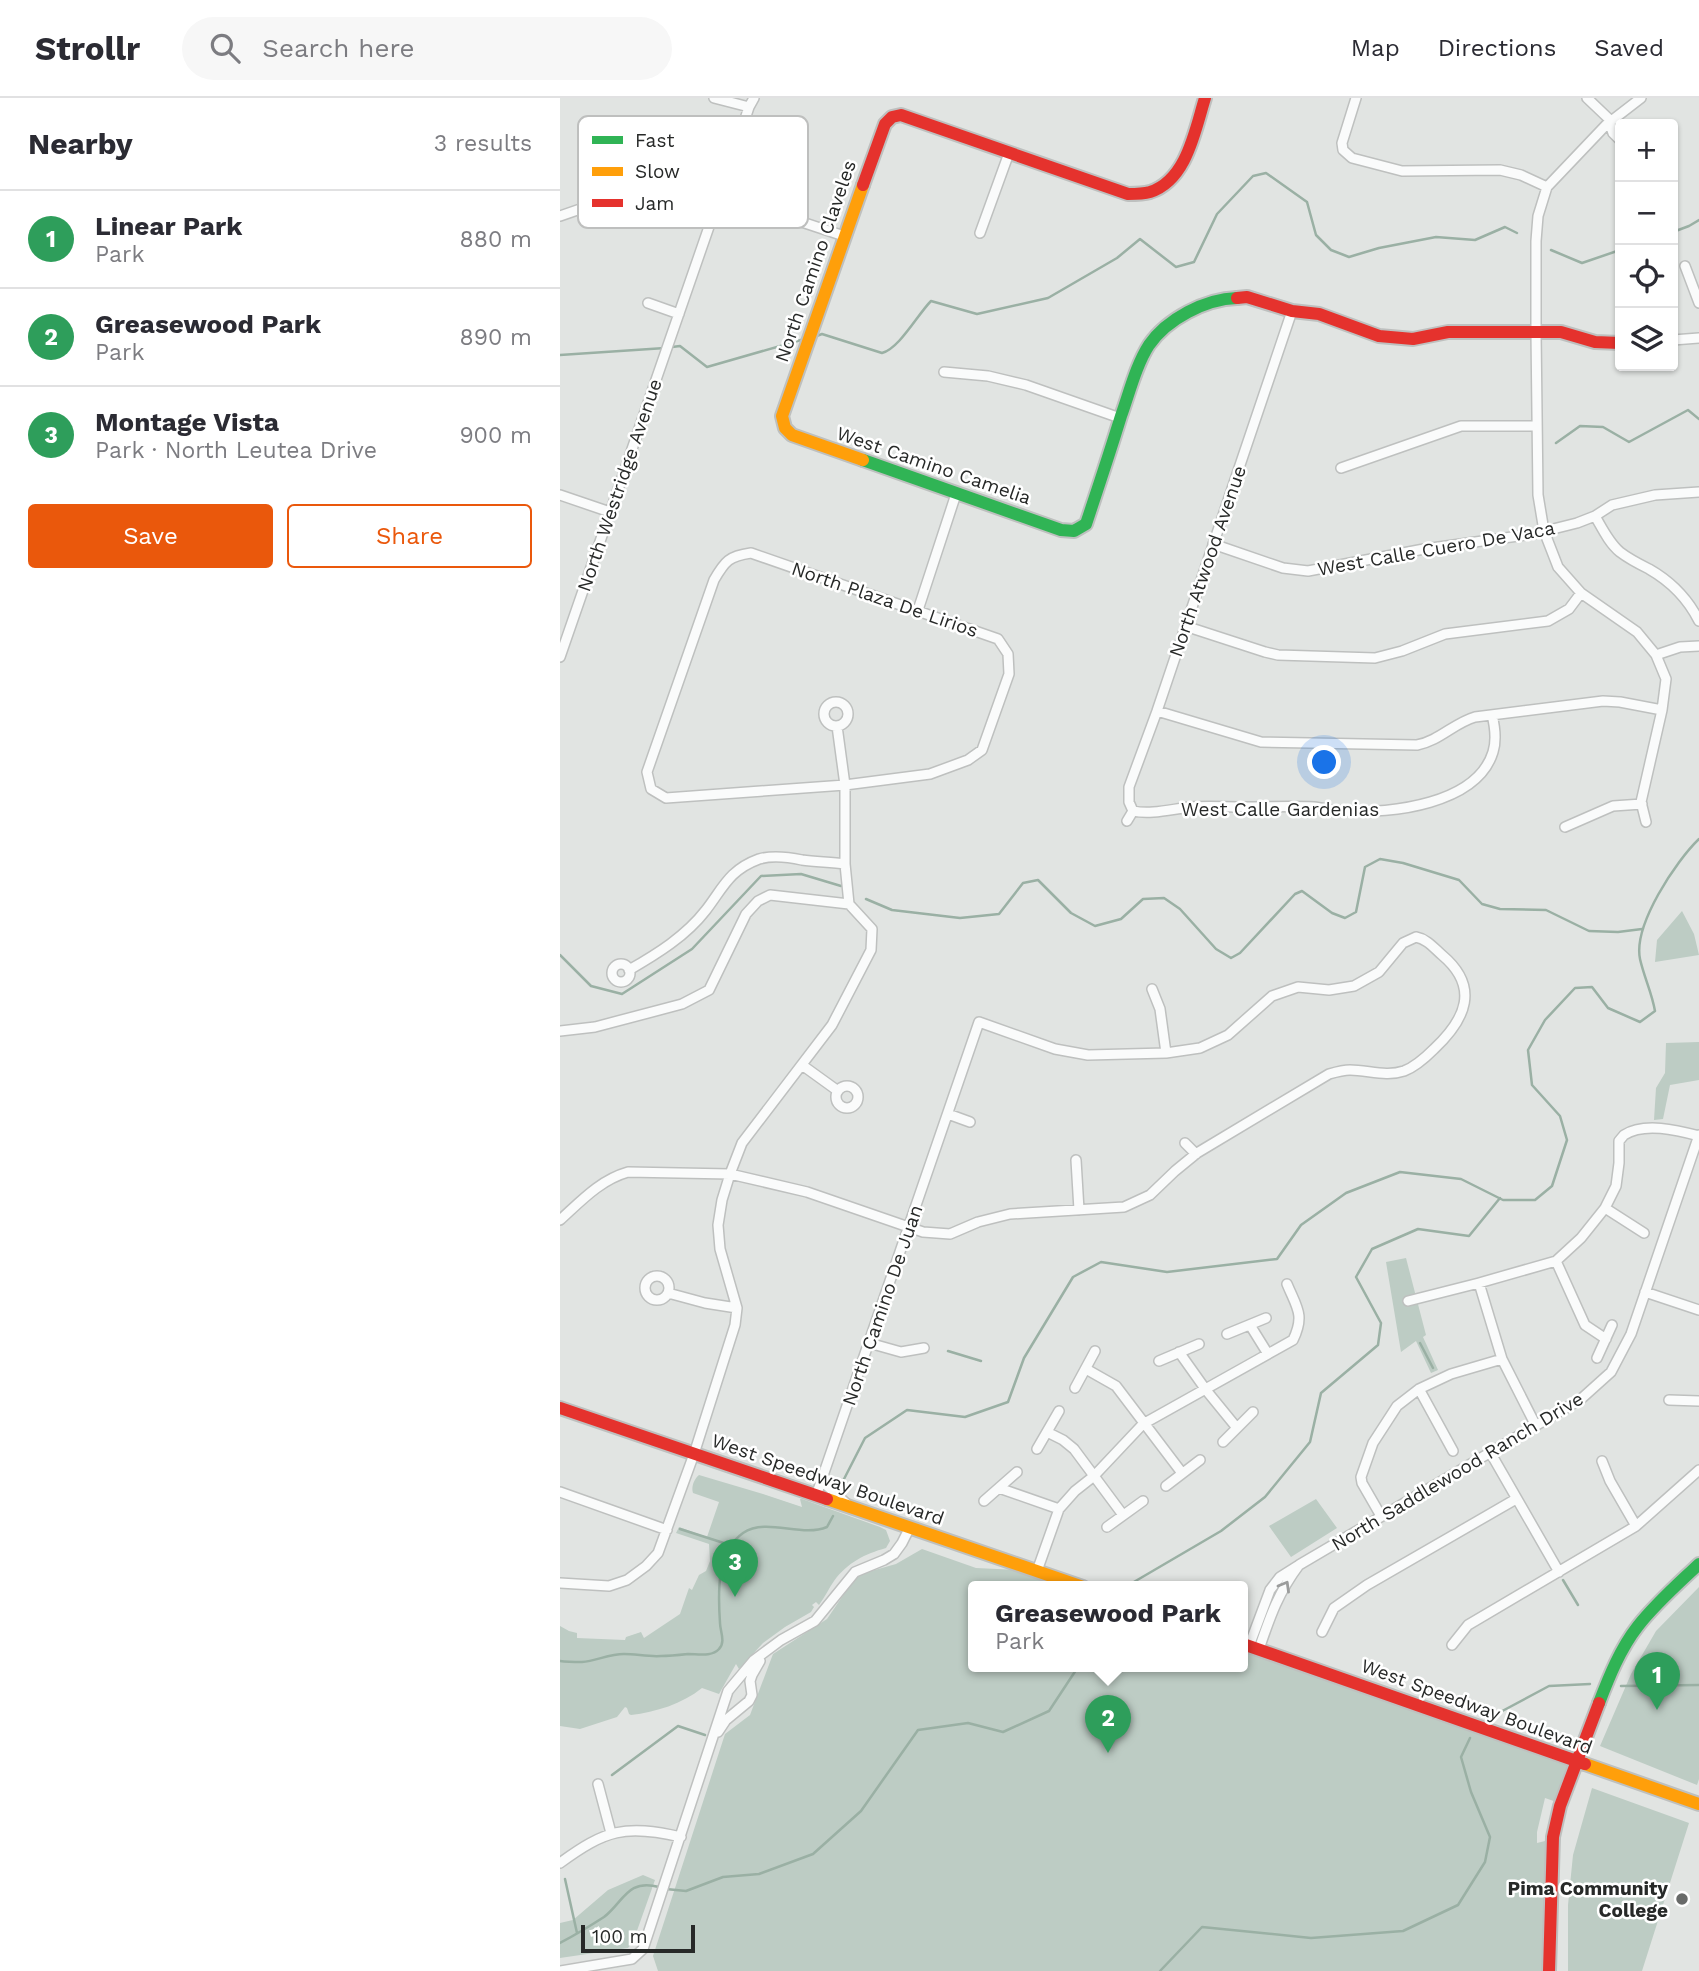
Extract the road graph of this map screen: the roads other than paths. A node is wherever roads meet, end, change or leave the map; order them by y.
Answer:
1 (714, 98) edge
2 (1206, 98) edge
3 (1356, 98) edge
4 (1587, 98) edge
5 (1642, 98) edge
6 (729, 100) edge
7 (751, 102) edge
8 (1610, 123) junction
9 (1615, 135) edge
10 (1009, 153) junction
11 (1547, 187) junction
12 (578, 210) edge
13 (560, 216) edge
14 (808, 224) edge
15 (709, 228) edge
16 (980, 233) dead end
17 (844, 236) junction
18 (1685, 266) dead end
19 (648, 303) dead end
20 (1699, 303) edge
21 (1292, 311) junction
22 (679, 314) junction
23 (1536, 331) junction
24 (1699, 338) edge
25 (1678, 340) edge
26 (1615, 343) edge
27 (944, 372) dead end
28 (1120, 418) junction
29 (1537, 426) junction
30 (781, 428) joint
31 (1341, 468) dead end
32 (1699, 492) edge
33 (956, 494) junction
34 (560, 495) edge
35 (610, 512) junction
36 (1595, 516) junction
37 (1544, 531) junction
38 (1213, 544) junction
39 (1581, 593) junction
40 (918, 610) junction
41 (1699, 621) edge
42 (1185, 625) junction
43 (1699, 646) edge
44 (1656, 655) junction
45 (560, 657) edge
46 (1662, 710) junction
47 (1157, 711) junction
48 (1492, 715) junction
49 (837, 726) dead end
50 (845, 785) junction
51 (1642, 804) junction
52 (1133, 810) junction
53 (1127, 821) dead end
54 (1646, 822) dead end
55 (1565, 827) dead end
56 (845, 864) junction
57 (849, 904) junction
58 (629, 970) dead end
59 (1152, 989) dead end
60 (560, 1031) edge
61 (1166, 1052) junction
62 (802, 1065) junction
63 (838, 1091) dead end
64 (948, 1114) junction
65 (970, 1122) dead end
66 (1699, 1136) edge
67 (1185, 1143) dead end
68 (1196, 1154) junction
69 (1076, 1160) dead end
70 (730, 1174) junction
71 (1605, 1208) junction
72 (1079, 1210) junction
73 (560, 1220) edge
74 (909, 1228) junction
75 (1644, 1233) dead end
76 (1556, 1262) junction
77 (1479, 1283) junction
78 (1287, 1284) dead end
79 (1645, 1292) junction
80 (668, 1293) dead end
81 (1408, 1301) dead end
82 (737, 1308) junction
83 (1699, 1310) edge
84 (1266, 1318) dead end
85 (1250, 1325) junction
86 (1612, 1325) dead end
87 (1227, 1334) dead end
88 (1606, 1339) junction
89 (869, 1343) junction
90 (1199, 1344) dead end
91 (924, 1348) dead end
92 (1096, 1350) dead end
93 (1179, 1352) junction
94 (1268, 1354) junction
95 (1597, 1358) dead end
96 (1502, 1359) junction
97 (1159, 1361) dead end
98 (1086, 1368) junction
99 (1075, 1388) dead end
100 (1419, 1389) junction
101 (1206, 1390) junction
102 (1669, 1400) dead end
103 (1699, 1401) edge
104 (560, 1408) edge
105 (1059, 1411) dead end
106 (1253, 1412) dead end
107 (1143, 1424) junction
108 (1536, 1426) junction
109 (1237, 1428) junction
110 (1047, 1432) junction
111 (1223, 1442) dead end
112 (1037, 1449) dead end
113 (1453, 1451) dead end
114 (1490, 1452) junction
115 (694, 1454) junction
116 (1200, 1460) dead end
117 (1602, 1461) dead end
118 (1017, 1472) dead end
119 (1182, 1473) junction
120 (1094, 1476) junction
121 (1697, 1477) edge
122 (822, 1478) junction
123 (1166, 1486) dead end
124 (999, 1488) junction
125 (560, 1492) edge
126 (816, 1496) junction
127 (1516, 1499) junction
128 (984, 1501) dead end
129 (1143, 1501) dead end
130 (851, 1508) junction
131 (1059, 1509) junction
132 (1123, 1515) junction
133 (1381, 1516) junction
134 (1636, 1526) junction
135 (910, 1527) junction
136 (1107, 1527) dead end
137 (667, 1530) junction
138 (1699, 1564) edge
139 (1037, 1571) junction
140 (1559, 1572) junction
141 (1066, 1581) edge
142 (560, 1583) edge
143 (1322, 1632) dead end
144 (1452, 1645) dead end
145 (1250, 1646) edge
146 (769, 1649) junction
147 (728, 1691) junction
148 (743, 1705) junction
149 (711, 1742) junction
150 (1576, 1762) junction
151 (598, 1784) dead end
152 (1699, 1804) edge
153 (611, 1833) junction
154 (681, 1837) junction
155 (560, 1863) edge
156 (566, 1970) edge
157 (1549, 1971) edge

1 - 6 street
2 - 10 street
3 - 11 street
4 - 8 street
5 - 8 street
6 - 7 street
8 - 9 street
8 - 11 street
10 - 16 street
10 - 17 street, North Camino Claveles
11 - 23 street
12 - 13 street
14 - 17 street
15 - 22 street, North Westridge Avenue
17 - 30 street, North Camino Claveles
18 - 20 street
19 - 22 street
21 - 23 street
21 - 28 street
21 - 38 street, North Atwood Avenue
22 - 35 street, North Westridge Avenue
23 - 26 street
23 - 29 street
24 - 25 street
27 - 28 street
28 - 33 street, West Camino Camelia
29 - 31 street
29 - 37 street
30 - 33 street, West Camino Camelia
32 - 36 street, West Calle Cuero De Vaca
33 - 40 street
34 - 35 street
35 - 45 street, North Westridge Avenue
36 - 37 street, West Calle Cuero De Vaca
36 - 41 street
37 - 38 street, West Calle Cuero De Vaca
37 - 39 street
38 - 42 street, North Atwood Avenue
39 - 42 street
39 - 44 street
40 - 50 street, North Plaza De Lirios
40 - 50 street, North Plaza De Lirios
42 - 47 street, North Atwood Avenue
43 - 44 street
44 - 46 street
46 - 48 street
46 - 51 street
47 - 48 street
47 - 52 street, North Atwood Avenue
48 - 52 street, West Calle Gardenias
49 - 50 street
50 - 56 street
51 - 54 street
51 - 55 street
52 - 53 street
56 - 57 street
56 - 58 street
57 - 60 street
57 - 62 street
59 - 61 street
61 - 64 street, North Camino De Juan
61 - 68 street
62 - 63 street
62 - 70 street
64 - 65 street
64 - 74 street, North Camino De Juan
66 - 71 street
66 - 79 street, North Saddlewood Ranch Drive
67 - 68 street
68 - 72 street
69 - 72 street
70 - 73 street
70 - 74 street
70 - 82 street
71 - 75 street
71 - 76 street
72 - 74 street
74 - 89 street, North Camino De Juan
76 - 77 street
76 - 88 street
77 - 81 street
77 - 96 street
78 - 94 street
79 - 83 street
79 - 108 street, North Saddlewood Ranch Drive
80 - 82 street
82 - 115 street
84 - 85 street
85 - 87 street
85 - 94 street
86 - 88 street
88 - 95 street
89 - 91 street
89 - 122 street, North Camino De Juan
90 - 93 street
92 - 98 street
93 - 97 street
93 - 101 street
94 - 101 street
96 - 100 street
96 - 108 street
98 - 99 street
98 - 107 street
100 - 113 street
100 - 133 street
101 - 107 street
101 - 109 street
102 - 103 street
104 - 115 street, West Speedway Boulevard
105 - 110 street
106 - 109 street
107 - 119 street
107 - 120 street
108 - 114 street, North Saddlewood Ranch Drive
109 - 111 street
110 - 112 street
110 - 120 street
114 - 127 street
114 - 133 street, North Saddlewood Ranch Drive
115 - 126 street, West Speedway Boulevard
115 - 137 street
116 - 119 street
117 - 134 street
118 - 124 street
119 - 123 street
120 - 131 street
120 - 132 street
121 - 134 street
122 - 126 street, North Camino De Juan
122 - 130 street
124 - 128 street
124 - 131 street
125 - 137 street
126 - 130 street, West Speedway Boulevard
127 - 140 street
127 - 143 street
129 - 132 street
130 - 135 street, West Speedway Boulevard
131 - 139 street
132 - 136 street
133 - 145 street, North Saddlewood Ranch Drive
134 - 140 street
135 - 139 street, West Speedway Boulevard
135 - 146 street
137 - 142 street
138 - 150 street
139 - 141 street, West Speedway Boulevard
140 - 144 street
145 - 150 street, West Speedway Boulevard
146 - 147 street
146 - 148 street
147 - 148 street
147 - 149 street
148 - 149 street
149 - 154 street
150 - 152 street, West Speedway Boulevard
150 - 157 street
151 - 153 street
153 - 154 street
153 - 155 street
154 - 156 street

